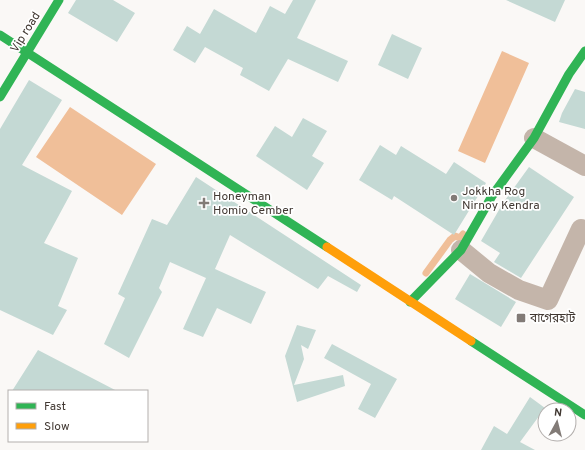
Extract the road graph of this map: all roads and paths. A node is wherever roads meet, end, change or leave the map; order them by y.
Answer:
1 (59, 0) edge
2 (0, 35) edge
3 (585, 51) edge
4 (26, 52) junction
5 (0, 97) edge
6 (534, 138) junction
7 (585, 166) edge
8 (585, 230) edge
9 (461, 250) junction
10 (410, 302) junction
11 (585, 415) edge

1 - 4 main road, Vip road
2 - 4 main road
3 - 6 main road
4 - 5 main road, Vip road
4 - 10 main road
6 - 7 street
6 - 9 main road
8 - 9 street
9 - 10 main road
10 - 11 main road

